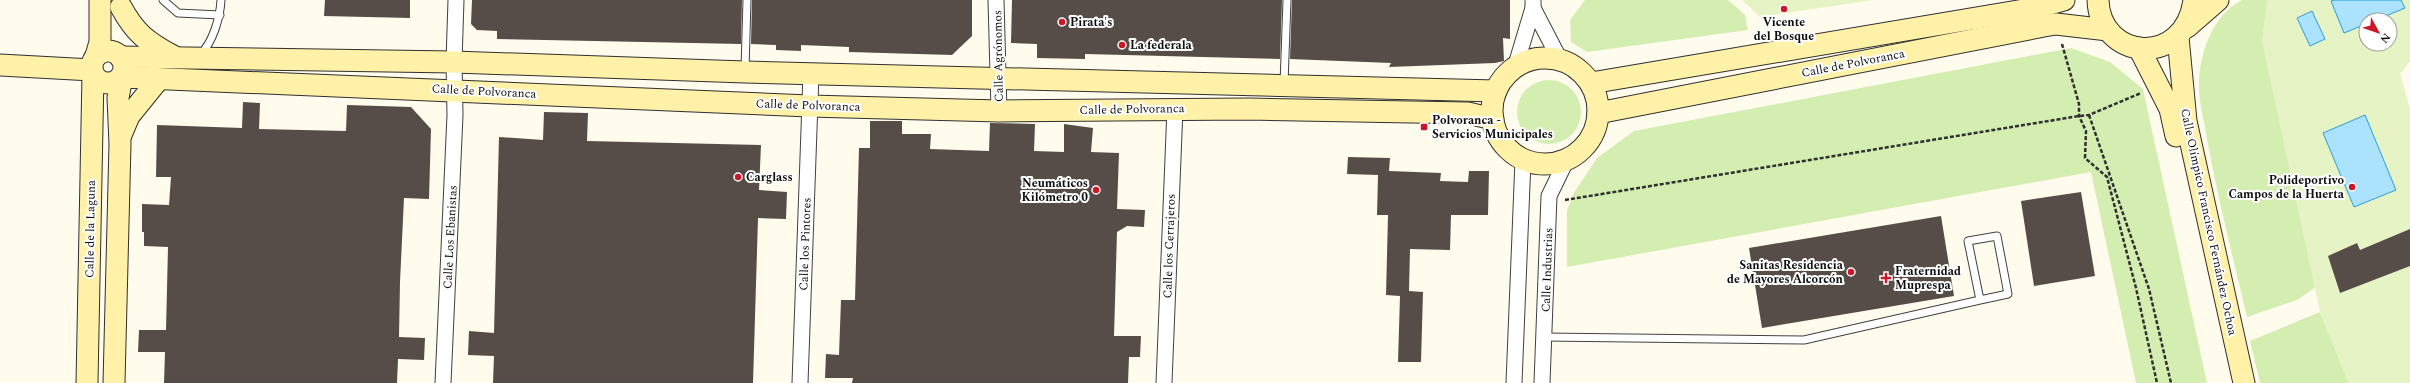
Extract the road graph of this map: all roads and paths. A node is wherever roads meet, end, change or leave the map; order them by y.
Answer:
1 (100, 0) edge
2 (163, 0) edge
3 (221, 0) edge
4 (456, 0) edge
5 (747, 0) edge
6 (996, 0) edge
7 (1287, 0) edge
8 (2064, 0) edge
9 (2098, 0) edge
10 (2194, 0) edge
11 (2218, 0) edge
12 (121, 3) edge
13 (1533, 4) edge
14 (220, 15) junction
15 (2056, 24) junction
16 (2108, 30) junction
17 (2181, 33) junction
18 (2139, 48) junction
19 (120, 56) junction
20 (187, 58) junction
21 (1560, 60) junction
22 (454, 62) junction
23 (0, 65) edge
24 (94, 67) junction
25 (1515, 68) junction
26 (745, 72) junction
27 (811, 73) junction
28 (122, 77) junction
29 (159, 78) junction
30 (997, 78) junction
31 (1591, 83) junction
32 (1284, 86) junction
33 (2158, 86) junction
34 (454, 90) junction
35 (1496, 90) junction
36 (810, 106) junction
37 (1175, 108) junction
38 (999, 111) junction
39 (1598, 113) junction
40 (2089, 114) junction
41 (2079, 116) junction
42 (1493, 120) junction
43 (120, 138) junction
44 (1523, 160) junction
45 (1566, 161) junction
46 (1549, 196) junction
47 (1980, 300) junction
48 (1544, 337) junction
49 (86, 383) edge
50 (114, 383) edge
51 (443, 383) edge
52 (800, 383) edge
53 (1164, 383) edge
54 (1514, 383) edge
55 (1542, 383) edge
56 (2158, 383) edge
57 (2171, 383) edge
58 (2230, 383) edge
59 (2244, 383) edge

1 - 24 street, Calle de la Laguna
2 - 14 lane
3 - 14 lane
4 - 22 street, Calle Los Ebanistas
5 - 26 lane
6 - 30 street, Calle Agrónomos
7 - 32 lane
8 - 31 street, Calle de Polvoranca
9 - 16 street
10 - 17 street
11 - 17 street
12 - 19 street
12 - 20 street, Calle de Polvoranca
13 - 21 street
13 - 25 street
14 - 20 lane
15 - 16 street, Calle de Polvoranca
15 - 39 street, Calle de Polvoranca
15 - 41 path
16 - 18 street
17 - 18 street
17 - 59 street, Calle Olímpico Francisco Fernández Ochoa
18 - 33 street, Calle Olímpico Francisco Fernández Ochoa
19 - 20 street, Calle de Polvoranca
19 - 24 street
19 - 28 street
20 - 22 street, Calle de Polvoranca
21 - 25 street
21 - 31 street
22 - 26 street, Calle de Polvoranca
22 - 34 street, Calle Los Ebanistas
23 - 24 street
24 - 28 street
24 - 49 street, Calle de la Laguna
25 - 35 street
26 - 27 street, Calle de Polvoranca
27 - 30 street, Calle de Polvoranca
27 - 36 street, Calle los Pintores
28 - 29 street, Calle de Polvoranca
28 - 43 street
29 - 34 street, Calle de Polvoranca
29 - 43 street
30 - 32 street, Calle de Polvoranca
30 - 38 street, Calle Agrónomos
31 - 39 street
32 - 35 street, Calle de Polvoranca
33 - 40 path
33 - 58 street, Calle Olímpico Francisco Fernández Ochoa
34 - 36 street, Calle de Polvoranca
34 - 51 street, Calle Los Ebanistas
35 - 42 street
36 - 38 street, Calle de Polvoranca
36 - 52 street, Calle los Pintores
37 - 38 street, Calle de Polvoranca
37 - 42 street, Calle de Polvoranca
37 - 53 street, Calle los Cerrajeros
39 - 45 street
40 - 41 path
40 - 57 path
41 - 46 path
41 - 56 path
42 - 44 street
43 - 50 street
44 - 45 street
44 - 54 street
45 - 46 street, Calle Industrias
46 - 48 street, Calle Industrias
47 - 47 lane
47 - 48 lane
48 - 55 street, Calle Industrias

